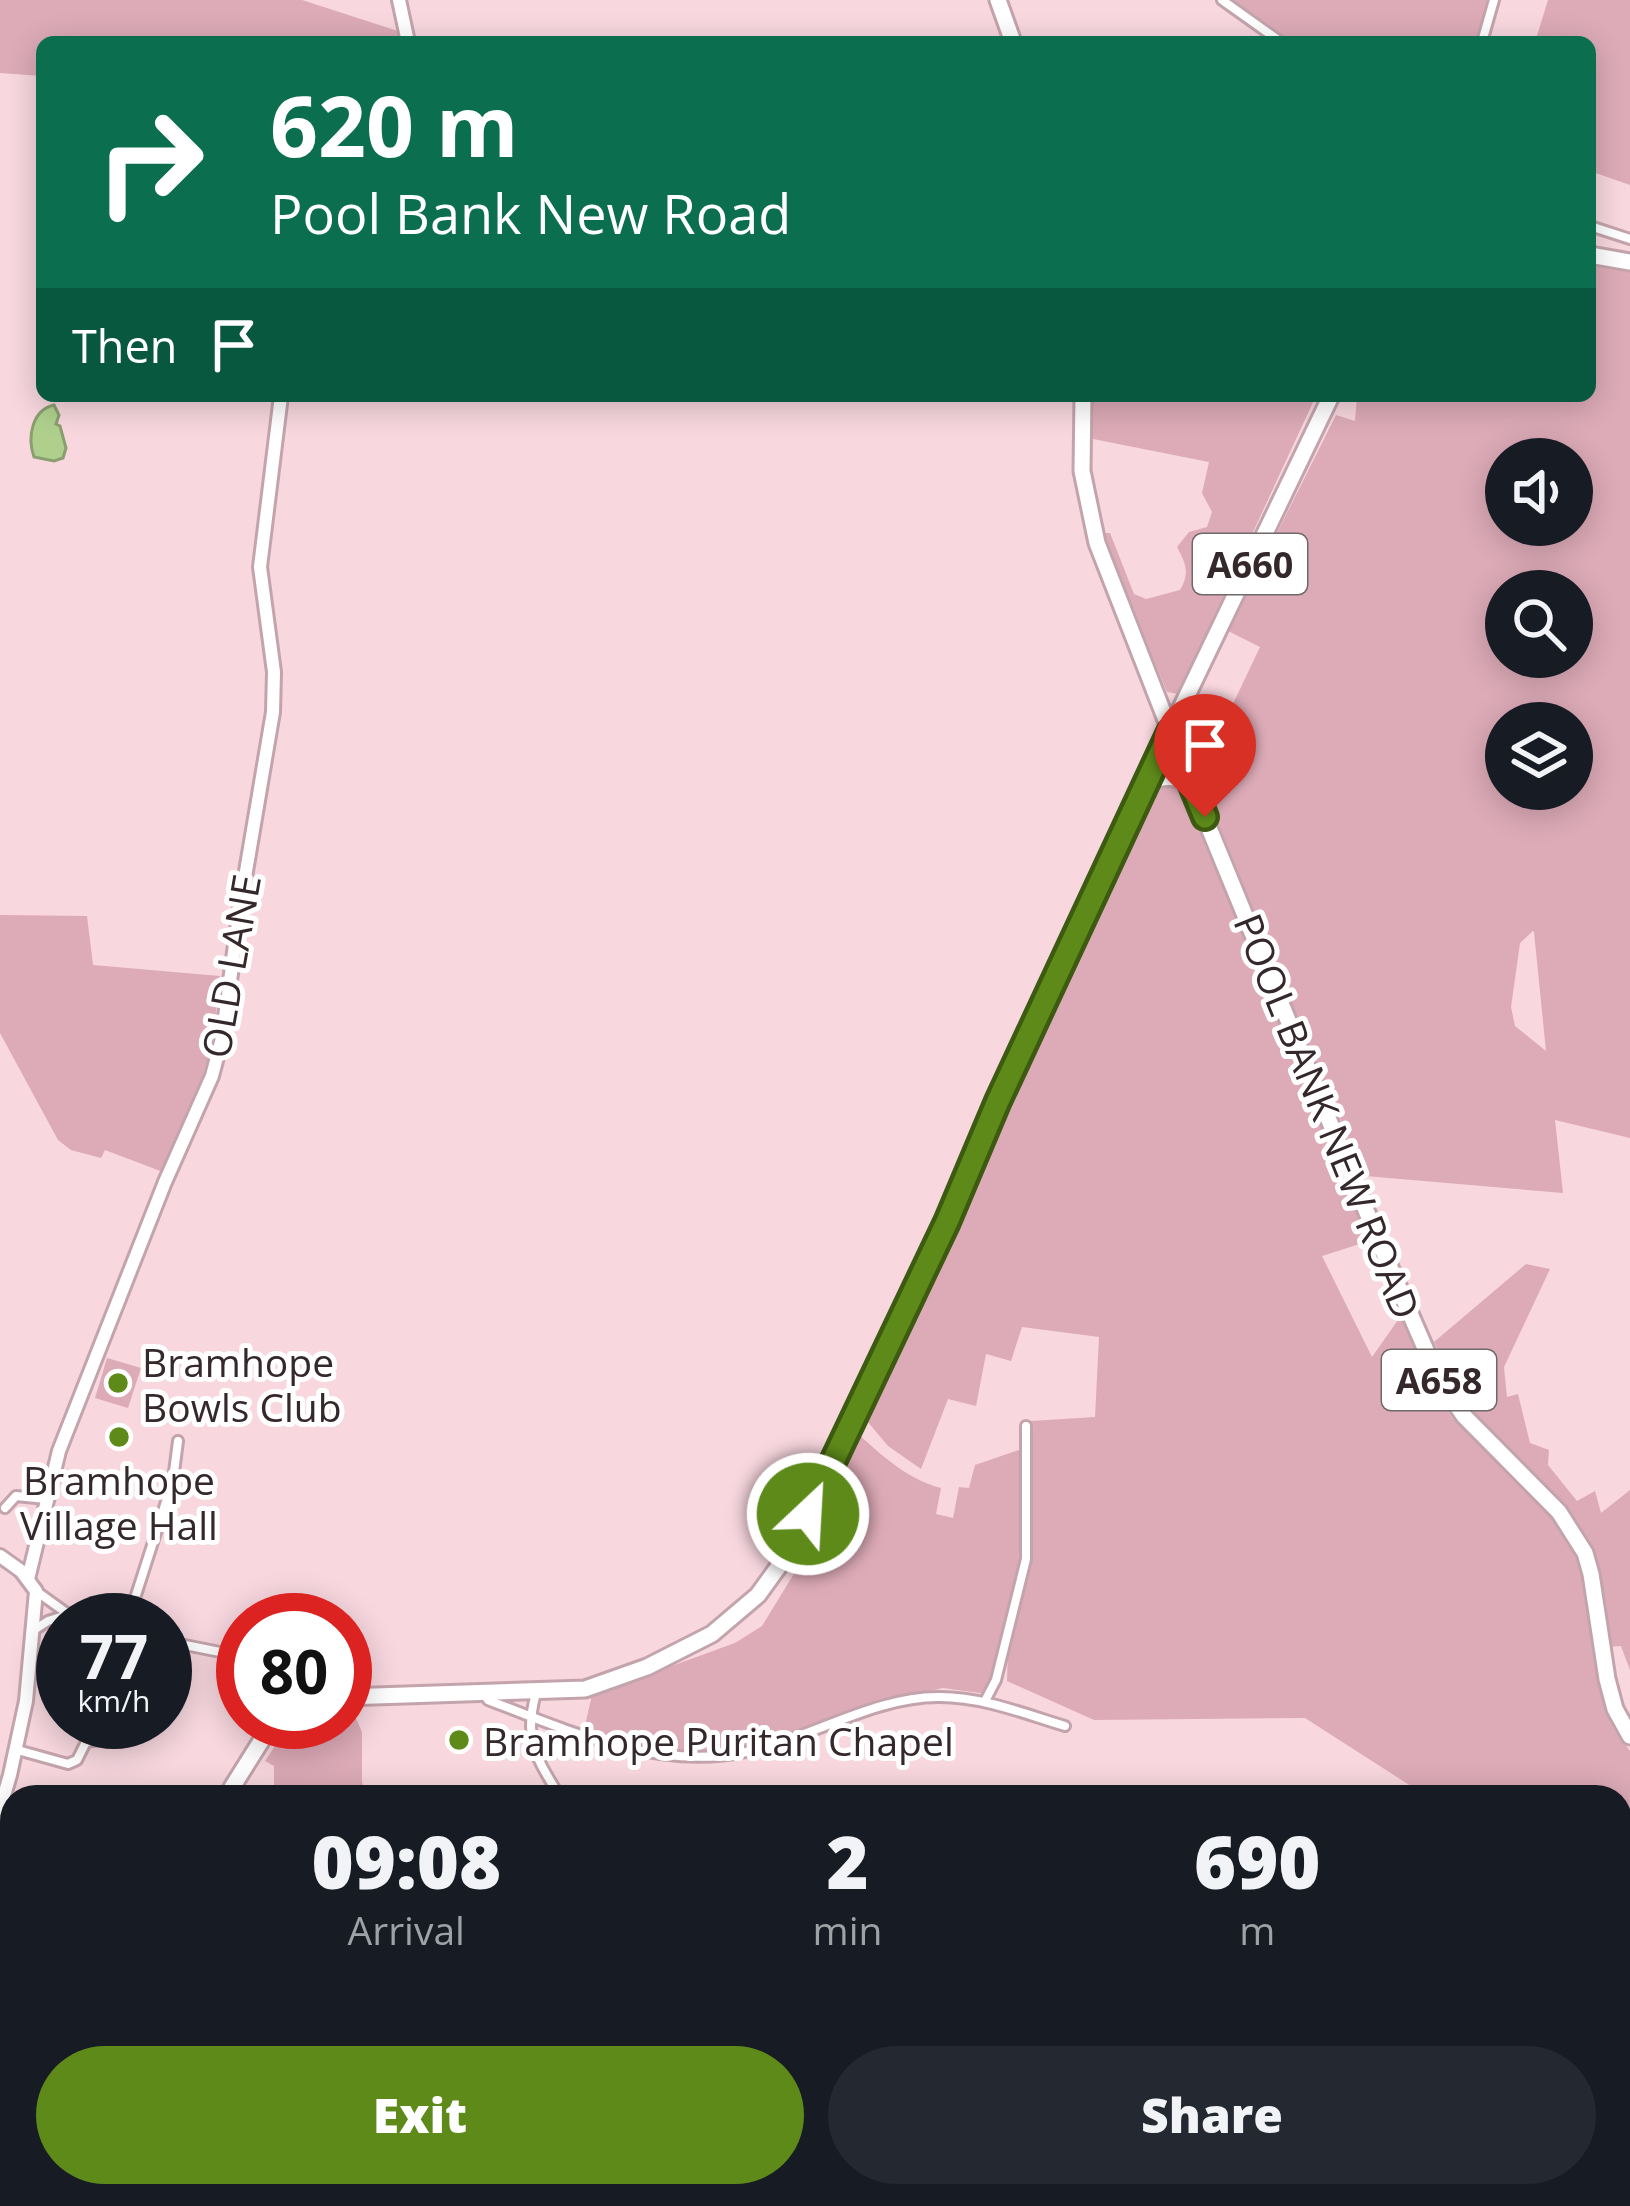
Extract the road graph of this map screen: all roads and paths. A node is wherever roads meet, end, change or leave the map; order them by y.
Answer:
1 (400, 0) edge
2 (998, 0) edge
3 (1222, 0) edge
4 (1494, 0) edge
5 (407, 36) edge
6 (1011, 36) edge
7 (1273, 36) edge
8 (1484, 36) edge
9 (1596, 228) edge
10 (1630, 239) edge
11 (1596, 256) edge
12 (1630, 262) edge
13 (280, 402) edge
14 (1083, 402) edge
15 (1328, 402) edge
16 (1170, 732) junction
17 (1145, 783) junction
18 (1191, 784) junction
19 (1026, 1426) dead end
20 (178, 1441) dead end
21 (46, 1498) junction
22 (5, 1508) dead end
23 (0, 1556) edge
24 (32, 1585) junction
25 (42, 1593) edge
26 (137, 1593) edge
27 (34, 1630) joint
28 (536, 1691) junction
29 (483, 1693) junction
30 (372, 1696) edge
31 (985, 1701) junction
32 (530, 1716) junction
33 (1065, 1726) dead end
34 (1630, 1736) edge
35 (14, 1749) junction
36 (82, 1749) edge
37 (256, 1749) edge
38 (7, 1785) edge
39 (234, 1785) edge
40 (554, 1785) edge

1 - 5 street
2 - 6 highway
3 - 7 street
4 - 8 street
9 - 10 street
11 - 12 highway
13 - 21 street, OLD LANE
14 - 16 highway, A658
15 - 16 highway, A660
16 - 17 highway, A660
16 - 18 highway, POOL BANK NEW ROAD / A658
17 - 18 highway
17 - 28 highway, A660
18 - 34 highway, POOL BANK NEW ROAD / A658
19 - 31 street
20 - 26 street
21 - 22 street
21 - 24 street, OLD LANE
23 - 24 street
24 - 25 street
24 - 27 street, OLD LANE
27 - 35 street, OLD LANE
28 - 29 highway, A660
28 - 32 street
29 - 30 highway, A660
29 - 32 street
31 - 32 street
31 - 33 street
32 - 40 street
35 - 36 street
35 - 38 street, OLD LANE
37 - 39 highway

